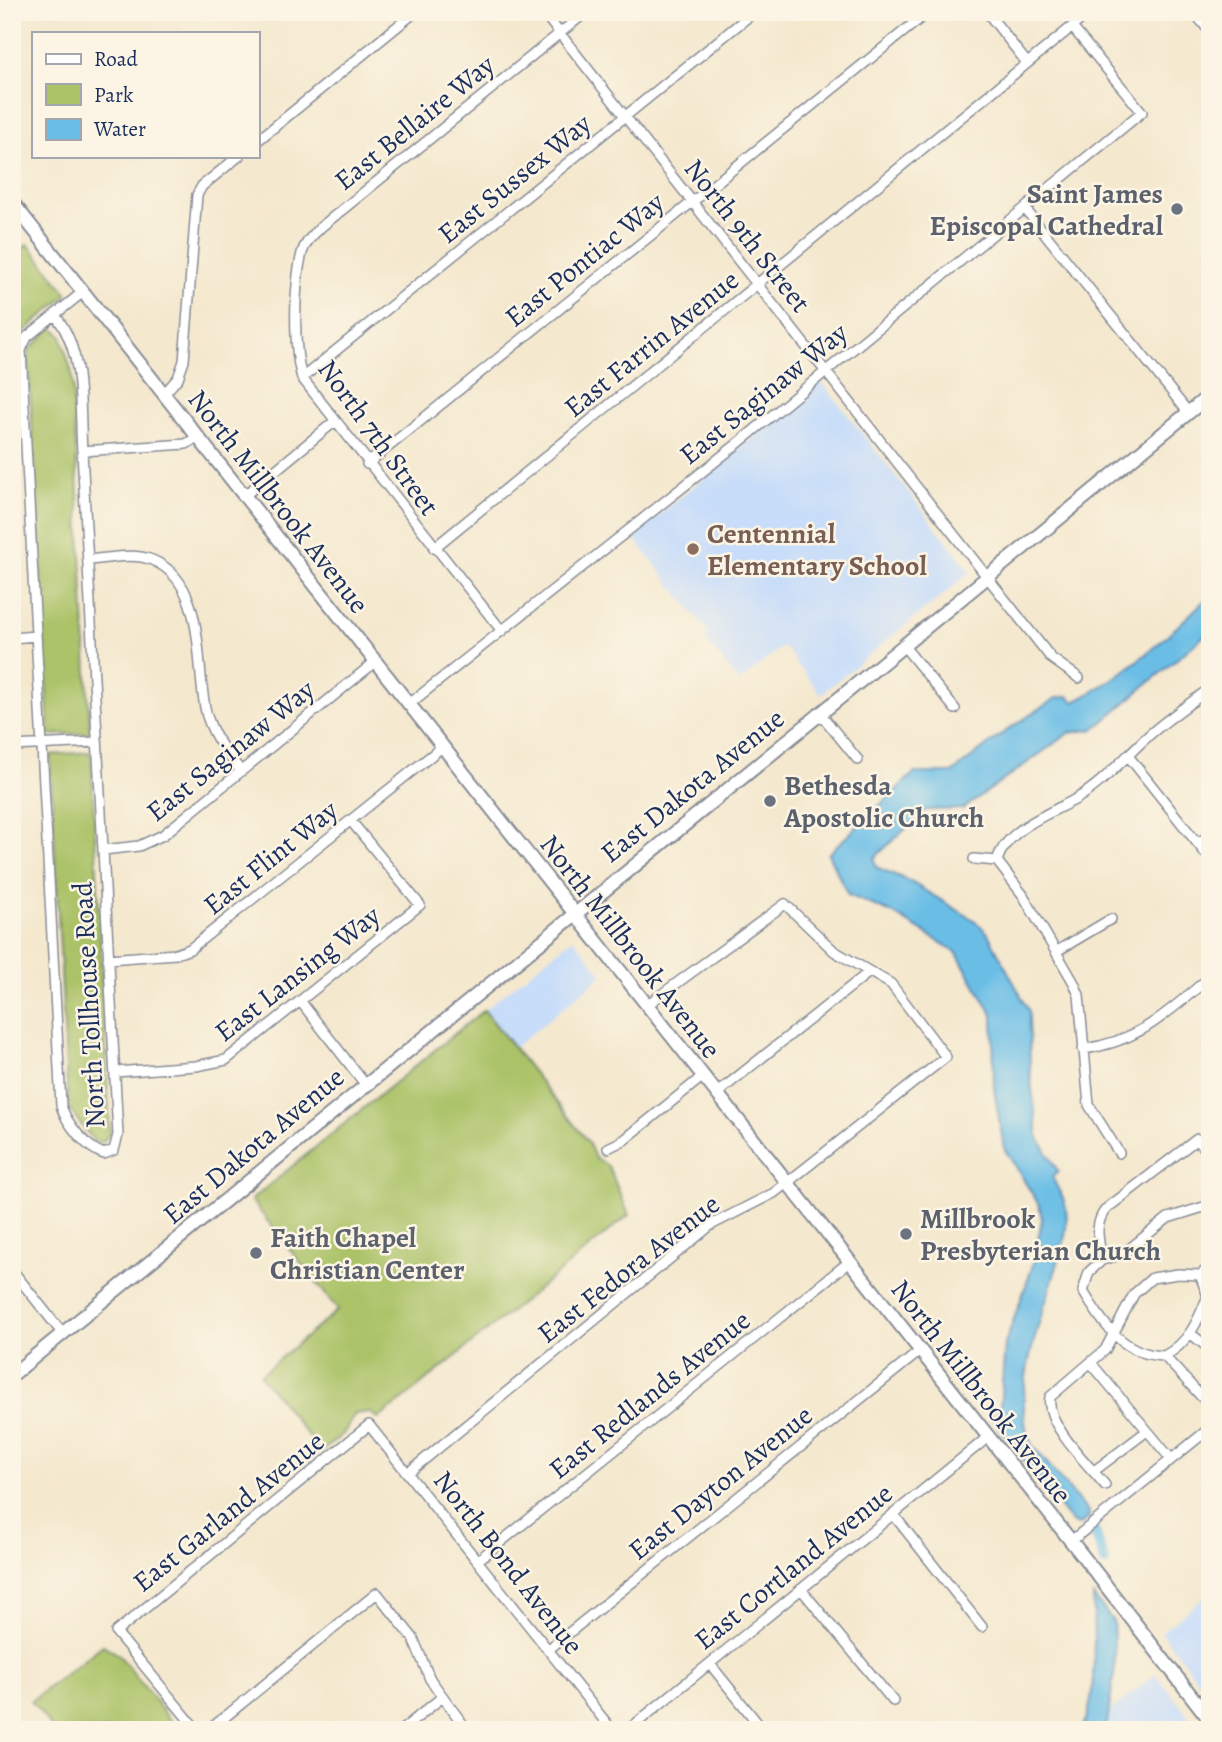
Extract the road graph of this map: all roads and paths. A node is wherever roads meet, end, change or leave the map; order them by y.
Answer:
1 (415, 12) edge
2 (542, 12) edge
3 (586, 12) edge
4 (754, 12) edge
5 (928, 12) edge
6 (987, 12) edge
7 (1090, 12) edge
8 (1194, 12) edge
9 (1072, 27) junction
10 (1210, 32) edge
11 (560, 34) junction
12 (1027, 63) junction
13 (626, 118) junction
14 (259, 139) edge
15 (237, 158) edge
16 (692, 201) junction
17 (12, 202) edge
18 (1026, 210) junction
19 (306, 244) joint
20 (759, 285) junction
21 (83, 292) junction
22 (55, 315) junction
23 (827, 371) junction
24 (302, 378) junction
25 (164, 394) junction
26 (1210, 395) edge
27 (1188, 412) junction
28 (334, 422) junction
29 (198, 437) junction
30 (82, 450) junction
31 (367, 464) junction
32 (244, 496) junction
33 (434, 548) junction
34 (88, 560) junction
35 (987, 576) junction
36 (502, 631) junction
37 (36, 636) junction
38 (12, 638) edge
39 (903, 645) junction
40 (375, 662) junction
41 (1079, 678) dead end
42 (1210, 688) edge
43 (408, 705) junction
44 (955, 709) dead end
45 (819, 712) junction
46 (97, 742) junction
47 (43, 744) junction
48 (12, 746) edge
49 (442, 747) junction
50 (1129, 757) junction
51 (858, 760) dead end
52 (241, 771) junction
53 (351, 821) junction
54 (1210, 834) edge
55 (1198, 844) junction
56 (103, 850) junction
57 (974, 859) dead end
58 (1210, 859) edge
59 (997, 861) junction
60 (575, 914) junction
61 (1111, 919) dead end
62 (1057, 951) junction
63 (108, 959) junction
64 (868, 973) junction
65 (1210, 977) edge
66 (301, 1002) junction
67 (647, 1005) junction
68 (1083, 1049) junction
69 (115, 1072) junction
70 (702, 1077) junction
71 (365, 1084) junction
72 (716, 1094) junction
73 (608, 1148) dead end
74 (1119, 1153) dead end
75 (1210, 1154) edge
76 (787, 1184) junction
77 (1210, 1205) edge
78 (1102, 1260) junction
79 (849, 1262) junction
80 (1210, 1268) edge
81 (12, 1270) edge
82 (1200, 1275) junction
83 (1207, 1285) edge
84 (63, 1334) junction
85 (1191, 1334) junction
86 (1114, 1337) junction
87 (1210, 1349) edge
88 (919, 1351) junction
89 (1164, 1356) junction
90 (1091, 1363) junction
91 (12, 1375) edge
92 (1208, 1401) edge
93 (369, 1425) joint
94 (1210, 1428) edge
95 (1147, 1431) junction
96 (987, 1438) junction
97 (1171, 1459) junction
98 (1094, 1471) junction
99 (409, 1472) junction
100 (1105, 1485) dead end
101 (893, 1514) junction
102 (1070, 1542) junction
103 (477, 1561) junction
104 (801, 1589) junction
105 (982, 1627) dead end
106 (549, 1649) junction
107 (710, 1664) junction
108 (441, 1698) junction
109 (893, 1701) dead end
110 (1210, 1720) edge
111 (197, 1730) edge
112 (209, 1730) edge
113 (402, 1730) edge
114 (467, 1730) edge
115 (612, 1730) edge
116 (628, 1730) edge
117 (762, 1730) edge

1 - 14 street
2 - 11 street, North 9th Street
3 - 11 street, East Bellaire Way
4 - 13 street, East Sussex Way
5 - 16 street, East Pontiac Way
6 - 12 street
7 - 9 street, East Farrin Avenue
8 - 10 street
9 - 12 street, East Farrin Avenue
9 - 18 street, East Saginaw Way
11 - 13 street, North 9th Street
11 - 19 street, East Bellaire Way
12 - 20 street, East Farrin Avenue
13 - 16 street, North 9th Street
13 - 24 street, East Sussex Way
15 - 25 street
16 - 20 street, North 9th Street
16 - 31 street, East Pontiac Way
17 - 21 street, North Millbrook Avenue
18 - 23 street, East Saginaw Way
18 - 27 street
19 - 24 street, North 7th Street
20 - 23 street, North 9th Street
20 - 33 street, East Farrin Avenue
21 - 22 street, North Tollhouse Road
21 - 25 street, North Millbrook Avenue
22 - 30 street, North Tollhouse Road
22 - 37 street, North Tollhouse Road
23 - 35 street, North 9th Street
23 - 36 street, East Saginaw Way
24 - 28 street, North 7th Street
25 - 29 street, North Millbrook Avenue
26 - 27 street, East Dakota Avenue
27 - 35 street, East Dakota Avenue
28 - 31 street, North 7th Street
28 - 32 street
29 - 30 street
29 - 32 street, North Millbrook Avenue
30 - 34 street, North Tollhouse Road
31 - 33 street, North 7th Street
32 - 40 street, North Millbrook Avenue
33 - 36 street, North 7th Street
34 - 46 street, North Tollhouse Road
34 - 52 street
35 - 39 street, East Dakota Avenue
35 - 41 street, North 9th Street
36 - 43 street, East Saginaw Way
37 - 38 street
37 - 47 street, North Tollhouse Road
39 - 44 street
39 - 45 street, East Dakota Avenue
40 - 43 street, North Millbrook Avenue
40 - 52 street, East Saginaw Way
42 - 50 street
43 - 49 street, North Millbrook Avenue
45 - 51 street
45 - 60 street, East Dakota Avenue
46 - 47 street
46 - 56 street, North Tollhouse Road
47 - 48 street
47 - 69 street, North Tollhouse Road
49 - 53 street, East Flint Way
49 - 60 street, North Millbrook Avenue
50 - 55 street
50 - 59 street
52 - 56 street, East Saginaw Way
53 - 63 street, East Flint Way
53 - 66 street, East Lansing Way
54 - 55 street
55 - 58 street
56 - 63 street, North Tollhouse Road
57 - 59 street
59 - 62 street
60 - 67 street, North Millbrook Avenue
60 - 71 street, East Dakota Avenue
61 - 62 street
62 - 68 street
63 - 69 street, North Tollhouse Road
64 - 67 street
64 - 72 street
64 - 76 street, East Fedora Avenue
65 - 68 street
66 - 69 street, East Lansing Way
66 - 71 street
67 - 70 street, North Millbrook Avenue
68 - 74 street
70 - 72 street, North Millbrook Avenue
70 - 73 street
71 - 84 street, East Dakota Avenue
72 - 76 street, North Millbrook Avenue
75 - 78 street
76 - 79 street, North Millbrook Avenue
76 - 99 street, East Fedora Avenue
77 - 78 street
78 - 86 street
79 - 88 street, North Millbrook Avenue
79 - 103 street, East Redlands Avenue
80 - 82 street
81 - 84 street
82 - 83 street
82 - 86 street
83 - 85 street
84 - 91 street, East Dakota Avenue
85 - 87 street
85 - 89 street
86 - 89 street
86 - 90 street
88 - 96 street, North Millbrook Avenue
88 - 106 street, East Dayton Avenue
89 - 92 street
90 - 95 street
90 - 98 street
93 - 99 street, North Bond Avenue
93 - 111 street, East Garland Avenue
94 - 97 street
95 - 97 street
95 - 98 street
96 - 101 street, East Cortland Avenue
96 - 102 street, North Millbrook Avenue
97 - 102 street
98 - 100 street
99 - 103 street, North Bond Avenue
101 - 104 street, East Cortland Avenue
101 - 105 street
102 - 110 street, North Millbrook Avenue
103 - 106 street, North Bond Avenue
104 - 107 street, East Cortland Avenue
104 - 109 street
106 - 115 street, North Bond Avenue
107 - 116 street, East Cortland Avenue
107 - 117 street
108 - 112 street
108 - 113 street
108 - 114 street

